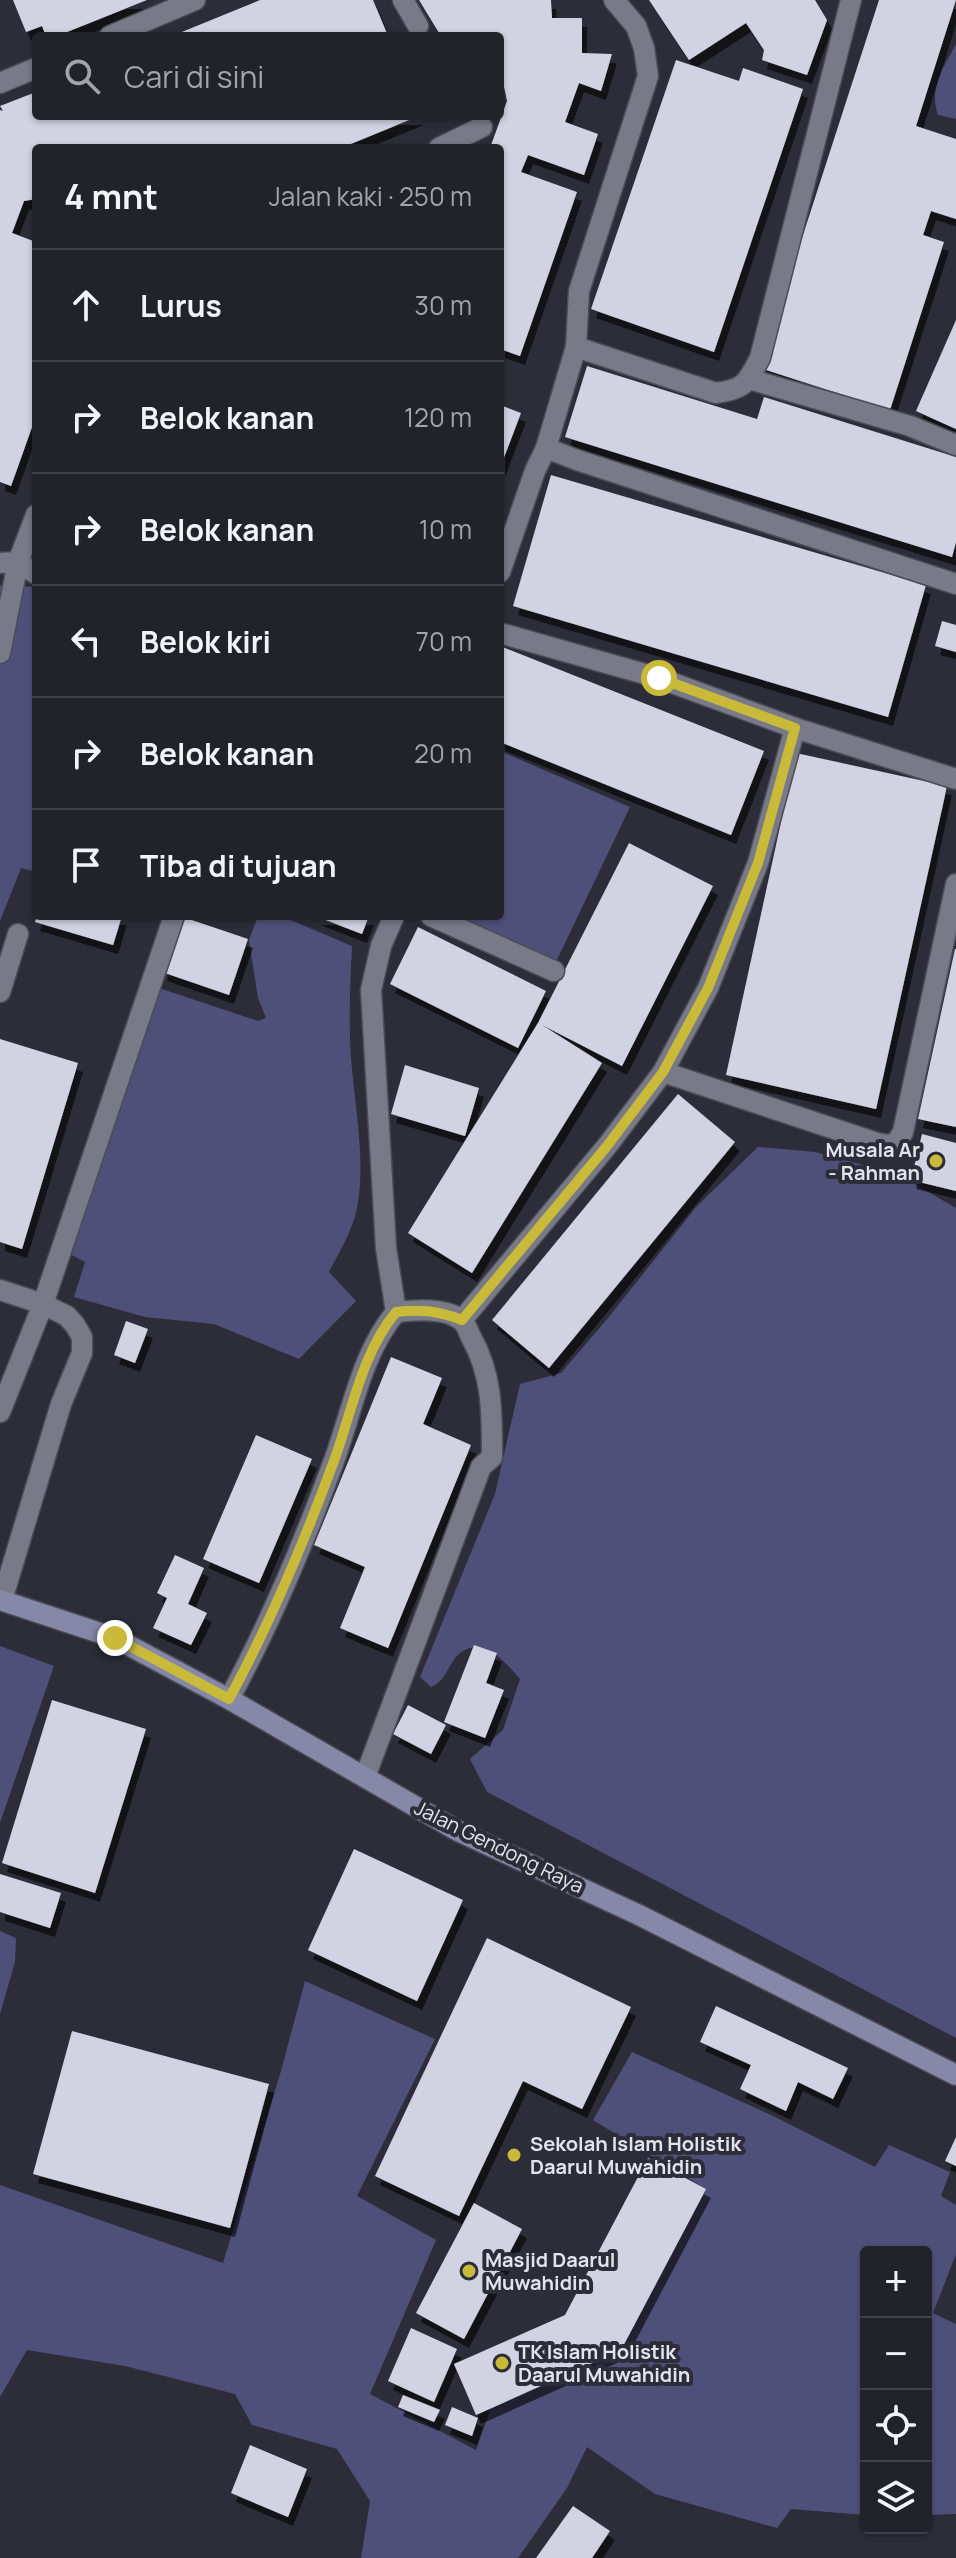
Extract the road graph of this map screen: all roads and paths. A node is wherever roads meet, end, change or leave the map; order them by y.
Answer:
1 (195, 0) edge
2 (403, 0) edge
3 (614, 0) edge
4 (851, 0) edge
5 (418, 26) dead end
6 (119, 32) edge
7 (32, 70) edge
8 (0, 83) edge
9 (482, 127) dead end
10 (447, 144) edge
11 (576, 347) junction
12 (749, 379) junction
13 (956, 445) edge
14 (546, 448) junction
15 (32, 527) edge
16 (504, 560) edge
17 (18, 567) edge
18 (956, 584) edge
19 (504, 634) edge
20 (0, 653) edge
21 (795, 728) junction
22 (956, 779) edge
23 (956, 884) edge
24 (173, 920) edge
25 (392, 920) edge
26 (440, 920) edge
27 (18, 934) dead end
28 (554, 971) dead end
29 (0, 992) edge
30 (663, 1072) junction
31 (0, 1290) edge
32 (43, 1304) junction
33 (396, 1312) junction
34 (462, 1320) junction
35 (0, 1412) edge
36 (1, 1600) edge
37 (229, 1699) junction
38 (365, 1777) junction
39 (956, 2075) edge

1 - 6 street
2 - 5 street
3 - 11 street
4 - 12 street
7 - 8 street
9 - 10 street
11 - 12 street
11 - 14 street
12 - 13 street
14 - 16 street
14 - 18 street
15 - 17 street
17 - 20 street
19 - 21 street
21 - 22 street
21 - 30 street
23 - 30 street
24 - 32 street
25 - 33 street
26 - 28 street
27 - 29 street
30 - 34 street
31 - 32 street
32 - 35 street
32 - 36 street
33 - 34 street
33 - 37 street
34 - 38 street
36 - 37 main road, Jalan Gendong Raya
37 - 38 main road, Jalan Gendong Raya
38 - 39 main road, Jalan Gendong Raya

